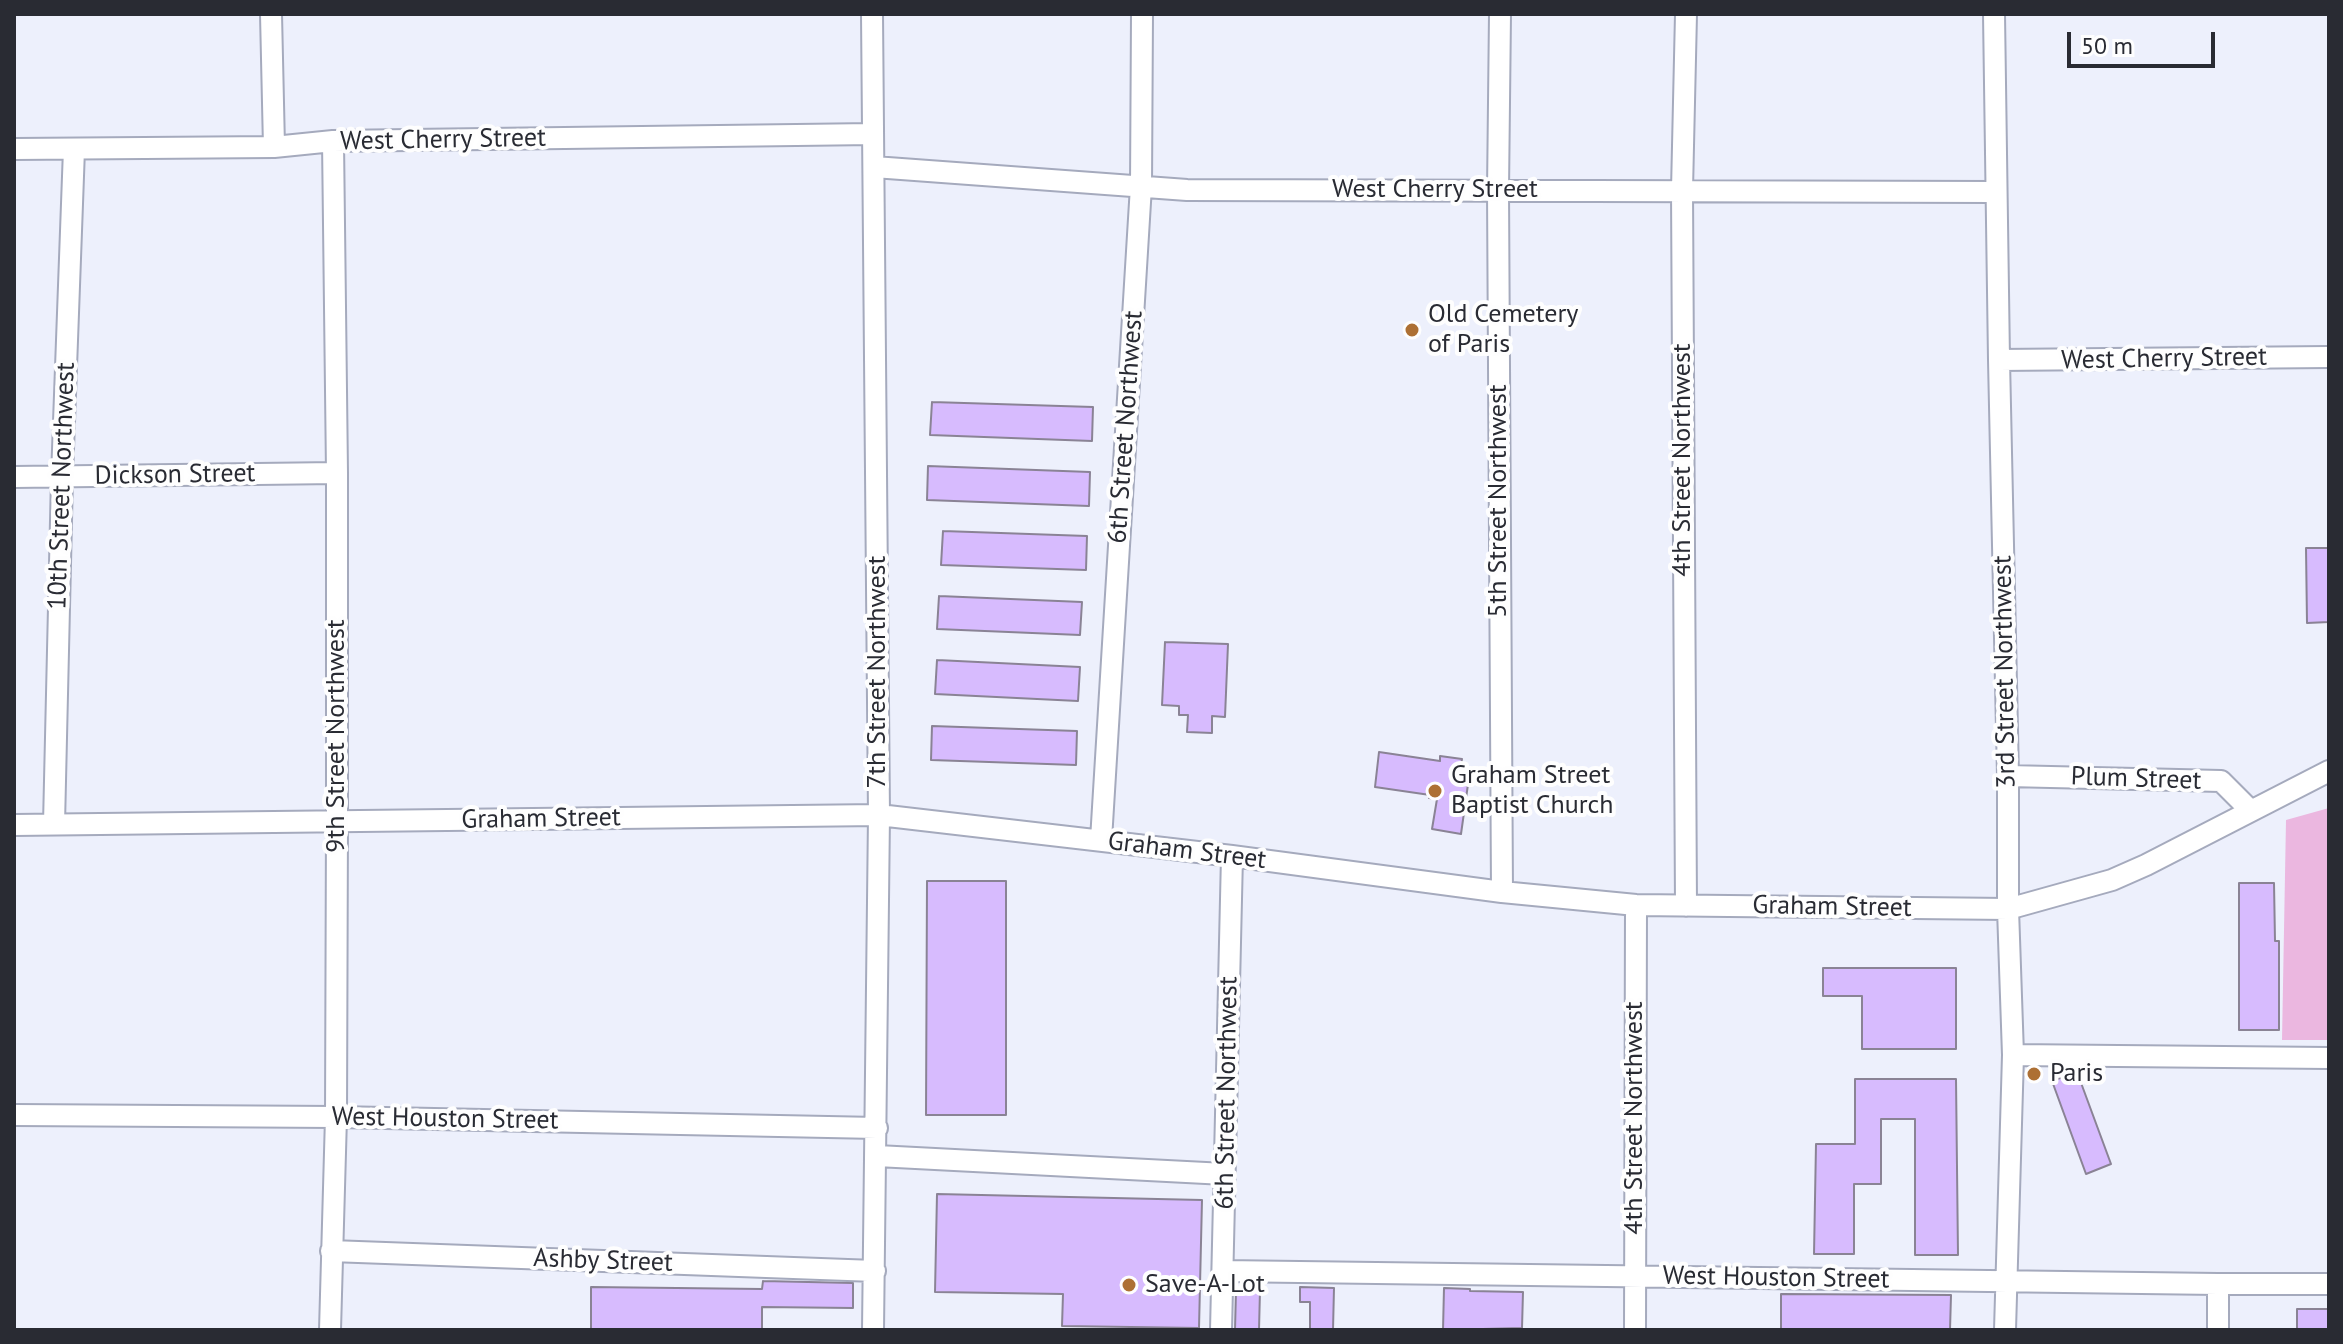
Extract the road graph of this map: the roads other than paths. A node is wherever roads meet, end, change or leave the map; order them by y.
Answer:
1 (271, 14) edge
2 (872, 14) edge
3 (1142, 14) edge
4 (1500, 14) edge
5 (1686, 14) edge
6 (1994, 14) edge
7 (873, 134) junction
8 (333, 141) junction
9 (274, 147) junction
10 (14, 149) edge
11 (74, 149) junction
12 (874, 167) junction
13 (1141, 186) junction
14 (1498, 190) junction
15 (1682, 190) junction
16 (1996, 192) junction
17 (2329, 357) edge
18 (1999, 360) junction
19 (337, 473) junction
20 (14, 477) edge
21 (62, 477) junction
22 (2329, 771) edge
23 (2008, 776) junction
24 (2251, 811) junction
25 (879, 815) junction
26 (337, 821) junction
27 (54, 824) junction
28 (14, 825) edge
29 (1101, 840) junction
30 (1232, 856) junction
31 (1502, 892) junction
32 (1636, 905) junction
33 (1686, 906) junction
34 (2008, 909) junction
35 (2013, 1055) junction
36 (2329, 1058) edge
37 (14, 1115) edge
38 (336, 1117) junction
39 (877, 1128) junction
40 (877, 1156) junction
41 (1225, 1174) junction
42 (331, 1251) junction
43 (875, 1271) junction
44 (1223, 1271) junction
45 (1635, 1276) junction
46 (2005, 1281) junction
47 (2218, 1284) junction
48 (2329, 1284) edge
49 (330, 1330) edge
50 (873, 1330) edge
51 (1221, 1330) edge
52 (1635, 1330) edge
53 (2005, 1330) edge
54 (2218, 1330) edge

1 - 9 street
2 - 7 street, 7th Street Northwest
3 - 13 street, 6th Street Northwest
4 - 14 street, 5th Street Northwest
5 - 15 street, 4th Street Northwest
6 - 16 street, 3rd Street Northwest
7 - 8 street, West Cherry Street
7 - 12 street, 7th Street Northwest
8 - 9 street, West Cherry Street
8 - 19 street, 9th Street Northwest
9 - 11 street, West Cherry Street
10 - 11 street, West Cherry Street
11 - 21 street, 10th Street Northwest
12 - 13 street, West Cherry Street
12 - 25 street, 7th Street Northwest
13 - 14 street, West Cherry Street
13 - 29 street, 6th Street Northwest
14 - 15 street, West Cherry Street
14 - 31 street, 5th Street Northwest
15 - 16 street, West Cherry Street
15 - 33 street, 4th Street Northwest
16 - 18 street, 3rd Street Northwest
17 - 18 street, West Cherry Street
18 - 23 street, 3rd Street Northwest
19 - 21 street, Dickson Street
19 - 26 street, 9th Street Northwest
20 - 21 street, Dickson Street
21 - 27 street, 10th Street Northwest
22 - 24 street, Graham Street
23 - 24 street, Plum Street
23 - 34 street, 3rd Street Northwest
24 - 34 street, Graham Street
25 - 26 street, Graham Street
25 - 29 street, Graham Street
25 - 39 street, 7th Street Northwest
26 - 27 street, Graham Street
26 - 38 street, 9th Street Northwest
27 - 28 street, Graham Street
29 - 30 street, Graham Street
30 - 31 street, Graham Street
30 - 41 street, 6th Street Northwest
31 - 32 street, Graham Street
32 - 33 street, Graham Street
32 - 45 street, 4th Street Northwest
33 - 34 street, Graham Street
34 - 35 street, 3rd Street Northwest
35 - 36 street
35 - 46 street, 3rd Street Northwest
37 - 38 street, West Houston Street
38 - 39 street, West Houston Street
38 - 42 street, 9th Street Northwest
39 - 40 street, 7th Street Northwest
40 - 41 street
40 - 43 street, 7th Street Northwest
41 - 44 street, 6th Street Northwest
42 - 43 street, Ashby Street
42 - 49 street, 9th Street Northwest
43 - 50 street, 7th Street Northwest
44 - 45 street, West Houston Street
44 - 51 street, 6th Street Northwest
45 - 46 street, West Houston Street
45 - 52 street, 4th Street Northwest
46 - 47 street, West Houston Street
46 - 53 street, 3rd Street Northwest
47 - 48 street, West Houston Street
47 - 54 street

